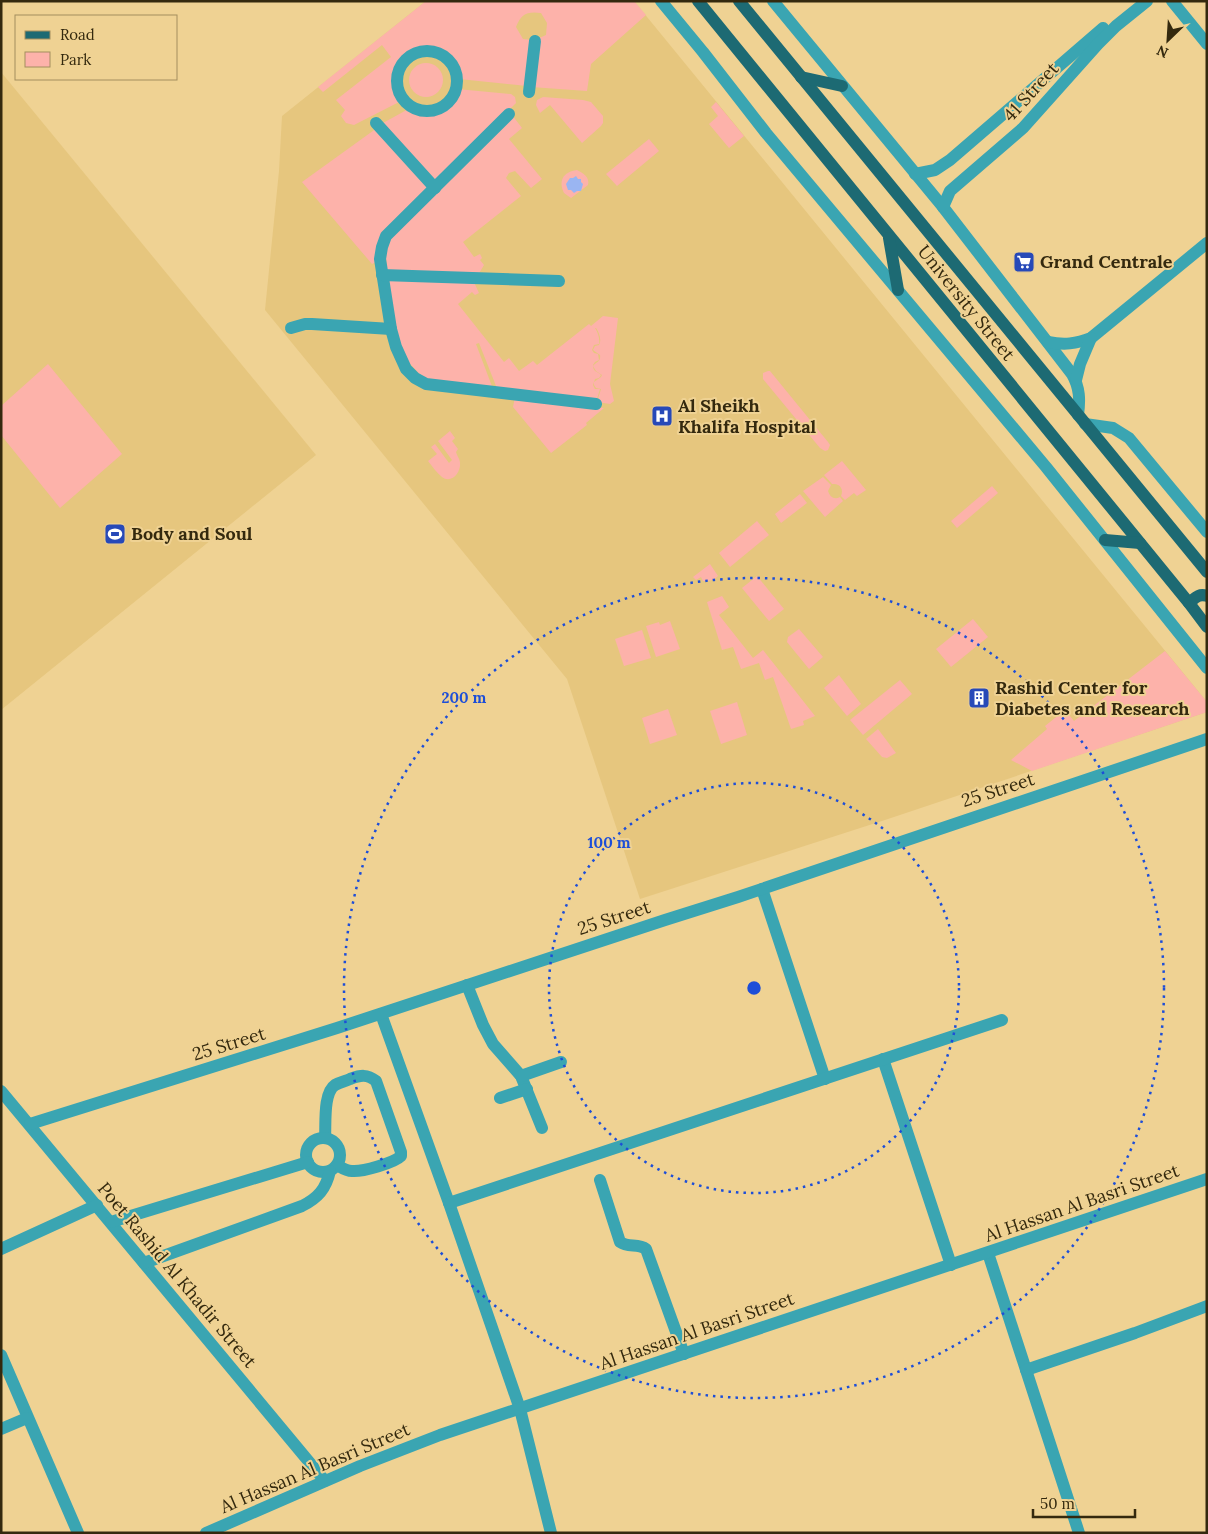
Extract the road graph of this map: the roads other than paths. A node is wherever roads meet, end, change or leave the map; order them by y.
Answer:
1 (661, 1) edge
2 (698, 1) edge
3 (739, 1) edge
4 (773, 1) edge
5 (1136, 1) edge
6 (1147, 1) edge
7 (1172, 1) edge
8 (535, 40) dead end
9 (1207, 44) edge
10 (801, 76) junction
11 (842, 86) junction
12 (529, 92) dead end
13 (433, 110) joint
14 (509, 114) dead end
15 (376, 122) dead end
16 (915, 174) junction
17 (435, 188) junction
18 (943, 207) junction
19 (888, 236) junction
20 (1207, 243) edge
21 (382, 275) junction
22 (559, 281) dead end
23 (898, 290) junction
24 (291, 328) dead end
25 (391, 329) junction
26 (1091, 338) junction
27 (1048, 342) junction
28 (1076, 380) junction
29 (596, 404) dead end
30 (1081, 420) junction
31 (1207, 532) edge
32 (1105, 540) junction
33 (1140, 542) junction
34 (1190, 552) junction
35 (1207, 555) edge
36 (1207, 572) edge
37 (1207, 596) edge
38 (1189, 603) junction
39 (1207, 626) edge
40 (1207, 668) edge
41 (1207, 739) edge
42 (762, 889) junction
43 (468, 985) junction
44 (381, 1014) junction
45 (1002, 1020) dead end
46 (883, 1060) junction
47 (561, 1062) dead end
48 (521, 1076) junction
49 (825, 1079) junction
50 (527, 1089) junction
51 (1, 1091) edge
52 (500, 1098) dead end
53 (30, 1124) junction
54 (542, 1128) dead end
55 (325, 1138) junction
56 (308, 1162) junction
57 (334, 1168) junction
58 (600, 1180) dead end
59 (1207, 1180) edge
60 (449, 1204) junction
61 (97, 1205) junction
62 (110, 1222) junction
63 (1, 1249) edge
64 (988, 1253) junction
65 (144, 1263) junction
66 (951, 1265) junction
67 (1207, 1306) edge
68 (684, 1354) junction
69 (1, 1355) edge
70 (1026, 1370) junction
71 (520, 1409) junction
72 (27, 1418) junction
73 (1, 1430) edge
74 (325, 1481) junction
75 (78, 1533) edge
76 (206, 1533) edge
77 (551, 1533) edge
78 (1079, 1533) edge

1 - 23 street
2 - 19 main road, University Street
3 - 10 main road, University Street
4 - 11 street
5 - 16 street, 41 Street
6 - 18 street, 41 Street
7 - 9 street
8 - 12 street
10 - 11 main road
10 - 30 main road, University Street
11 - 16 street
13 - 13 street
14 - 17 street
15 - 17 street
16 - 18 street
17 - 21 street
18 - 27 street
19 - 23 main road
19 - 33 main road, University Street
20 - 26 street
21 - 22 street
21 - 25 street
23 - 32 street
24 - 25 street
25 - 29 street
26 - 27 street
26 - 28 street
27 - 28 street
28 - 30 street
30 - 31 street
30 - 34 main road, University Street
32 - 33 main road
32 - 40 street
33 - 38 main road, University Street
34 - 35 main road
34 - 36 main road, University Street
37 - 38 main road
38 - 39 main road, University Street
41 - 42 street, 25 Street
42 - 43 street, 25 Street
42 - 49 street
43 - 44 street, 25 Street
43 - 48 street
44 - 53 street, 25 Street
44 - 60 street
45 - 46 street
46 - 49 street
46 - 66 street
47 - 48 street
48 - 50 street
49 - 60 street
50 - 52 street
50 - 54 street
51 - 53 street, Poet Rashid Al Khadir Street
53 - 61 street, Poet Rashid Al Khadir Street
55 - 56 street
55 - 57 street
55 - 57 street
56 - 57 street
56 - 62 street
57 - 65 street
58 - 68 street
59 - 64 street, Al Hassan Al Basri Street
60 - 71 street
61 - 62 street, Poet Rashid Al Khadir Street
61 - 63 street
62 - 65 street, Poet Rashid Al Khadir Street
64 - 66 street, Al Hassan Al Basri Street
64 - 70 street
65 - 74 street, Poet Rashid Al Khadir Street
66 - 68 street, Al Hassan Al Basri Street
67 - 70 street
68 - 71 street, Al Hassan Al Basri Street
69 - 72 street
70 - 78 street
71 - 74 street, Al Hassan Al Basri Street
71 - 77 street
72 - 73 street
72 - 75 street
74 - 76 street, Al Hassan Al Basri Street

